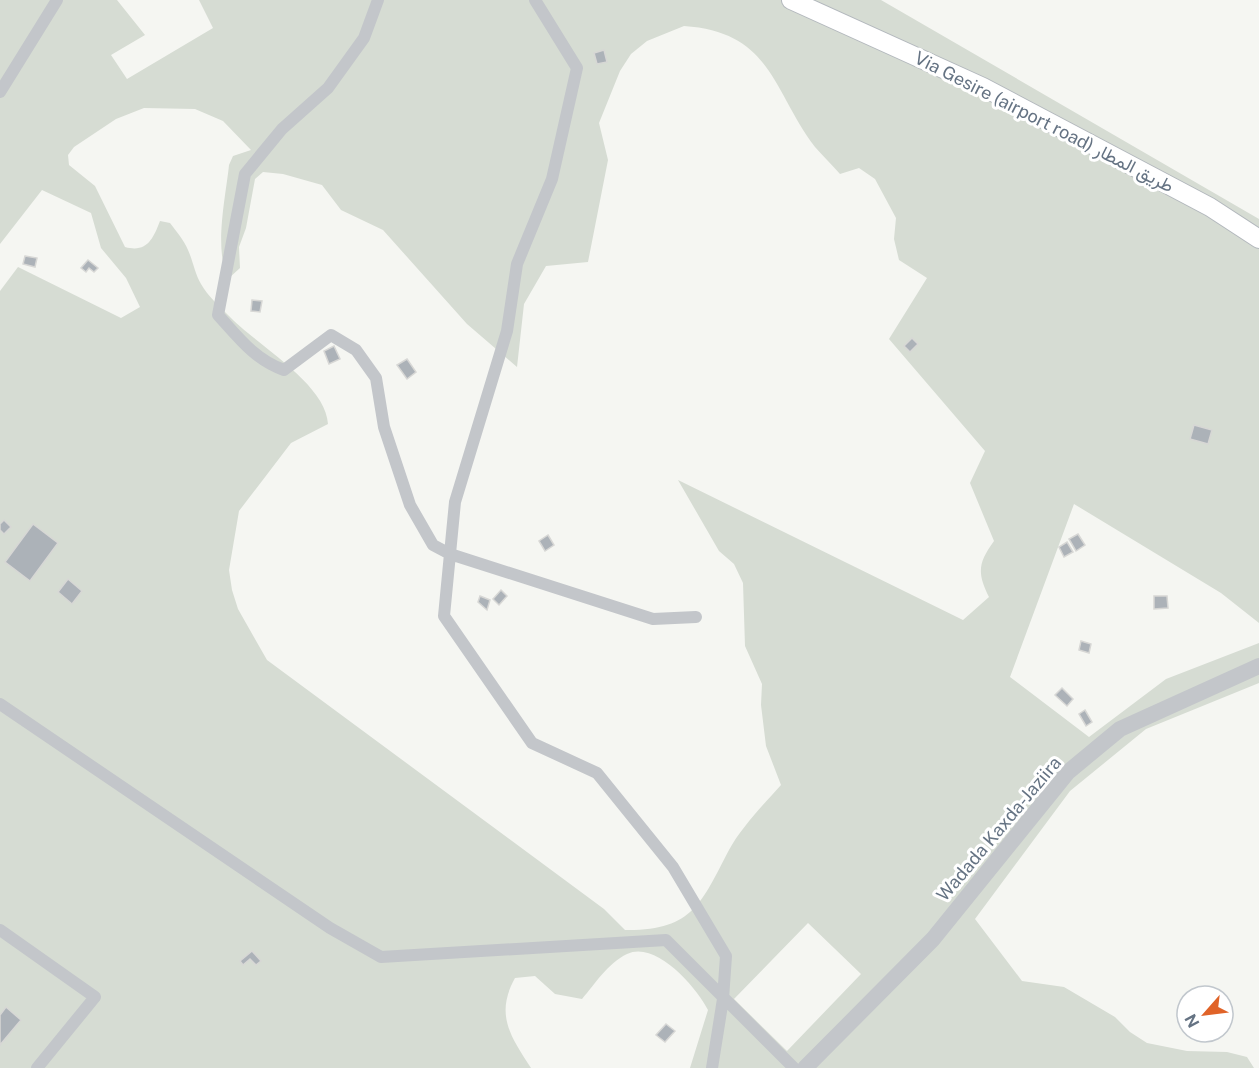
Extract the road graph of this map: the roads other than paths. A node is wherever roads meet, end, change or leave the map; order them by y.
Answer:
1 (57, 0) edge
2 (378, 0) edge
3 (535, 0) edge
4 (791, 0) edge
5 (0, 92) edge
6 (1259, 239) edge
7 (450, 554) junction
8 (696, 617) dead end
9 (1259, 666) edge
10 (0, 704) edge
11 (0, 930) edge
12 (723, 999) junction
13 (38, 1068) edge
14 (712, 1068) edge
15 (794, 1068) edge
16 (806, 1068) edge

1 - 5 street
2 - 7 street
3 - 7 street
4 - 6 main road, Via Gesire (airport road) طريق المطار
7 - 8 street
7 - 12 street
9 - 16 street, Wadada Kaxda-Jaziira
10 - 12 street
11 - 13 street
12 - 14 street
12 - 15 street

